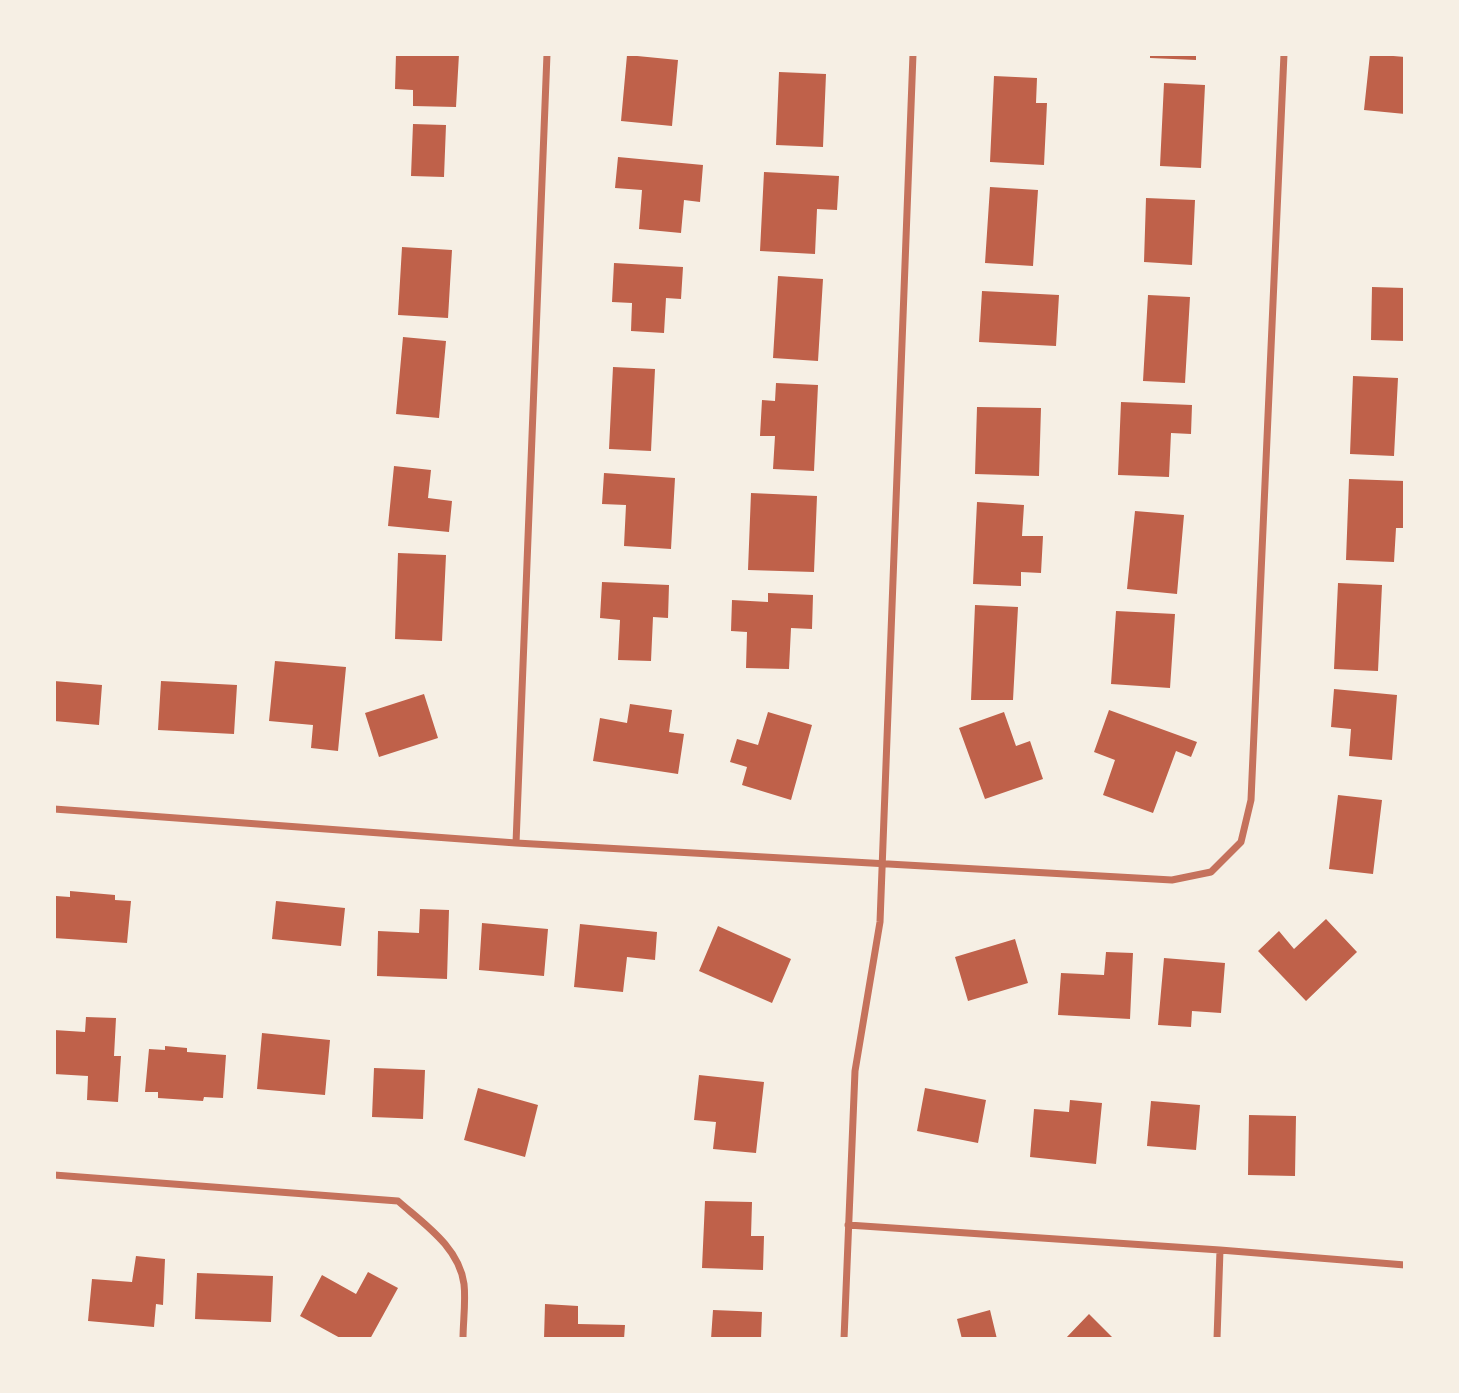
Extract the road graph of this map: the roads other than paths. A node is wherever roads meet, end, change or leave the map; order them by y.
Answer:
1 (547, 54) edge
2 (913, 54) edge
3 (1284, 54) edge
4 (54, 809) edge
5 (516, 843) junction
6 (883, 863) junction
7 (54, 1175) edge
8 (848, 1225) junction
9 (1220, 1250) junction
10 (1405, 1265) edge
11 (463, 1339) edge
12 (844, 1339) edge
13 (1217, 1339) edge

1 - 5 street
2 - 6 street
3 - 6 street
4 - 5 street
5 - 6 street
6 - 8 street
7 - 11 street
8 - 9 street
8 - 12 street
9 - 10 street
9 - 13 street

